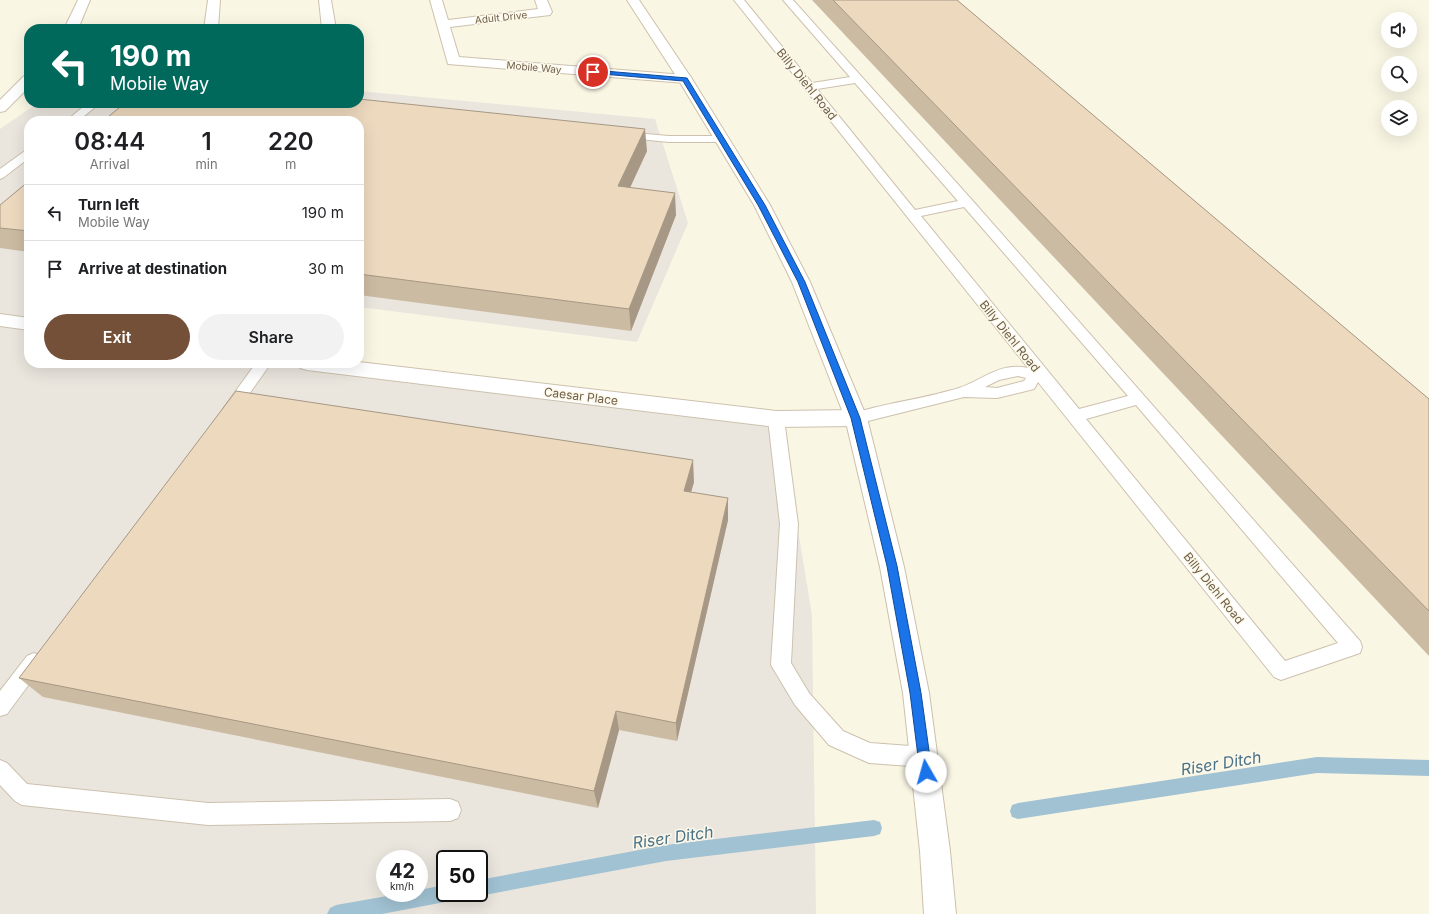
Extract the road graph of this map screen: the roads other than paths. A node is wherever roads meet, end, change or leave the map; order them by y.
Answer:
1 (84, 0) edge
2 (214, 0) edge
3 (325, 0) edge
4 (436, 0) edge
5 (541, 0) edge
6 (633, 0) edge
7 (740, 0) edge
8 (788, 0) edge
9 (73, 24) edge
10 (212, 24) edge
11 (328, 24) edge
12 (443, 24) junction
13 (685, 79) junction
14 (859, 79) junction
15 (24, 84) edge
16 (809, 87) junction
17 (0, 108) edge
18 (88, 108) edge
19 (78, 116) edge
20 (614, 134) edge
21 (722, 139) junction
22 (24, 157) edge
23 (0, 175) edge
24 (968, 203) junction
25 (912, 214) junction
26 (0, 320) edge
27 (24, 323) edge
28 (260, 368) edge
29 (348, 368) edge
30 (1038, 374) junction
31 (1140, 399) junction
32 (1075, 416) junction
33 (856, 418) junction
34 (776, 420) junction
35 (218, 425) edge
36 (44, 650) edge
37 (0, 707) edge
38 (924, 757) junction
39 (0, 770) edge
40 (450, 810) dead end
41 (940, 914) edge

1 - 9 street
2 - 10 street
3 - 11 street
4 - 12 street
5 - 12 street, Adult Drive
6 - 13 street
7 - 16 lane, Billy Diehl Road
8 - 14 lane
12 - 13 street, Mobile Way
13 - 21 street
14 - 16 lane
14 - 24 lane
15 - 17 street
16 - 25 lane, Billy Diehl Road
18 - 19 lane
20 - 21 lane
21 - 33 street
22 - 23 lane
24 - 25 lane
24 - 31 lane
25 - 30 lane, Billy Diehl Road
26 - 27 street
28 - 35 lane
29 - 34 street, Caesar Place
30 - 32 lane, Billy Diehl Road
30 - 33 lane
31 - 32 lane
31 - 32 lane, Billy Diehl Road
33 - 34 street, Caesar Place
33 - 38 street
34 - 38 lane
36 - 37 lane
38 - 41 street
39 - 40 lane

